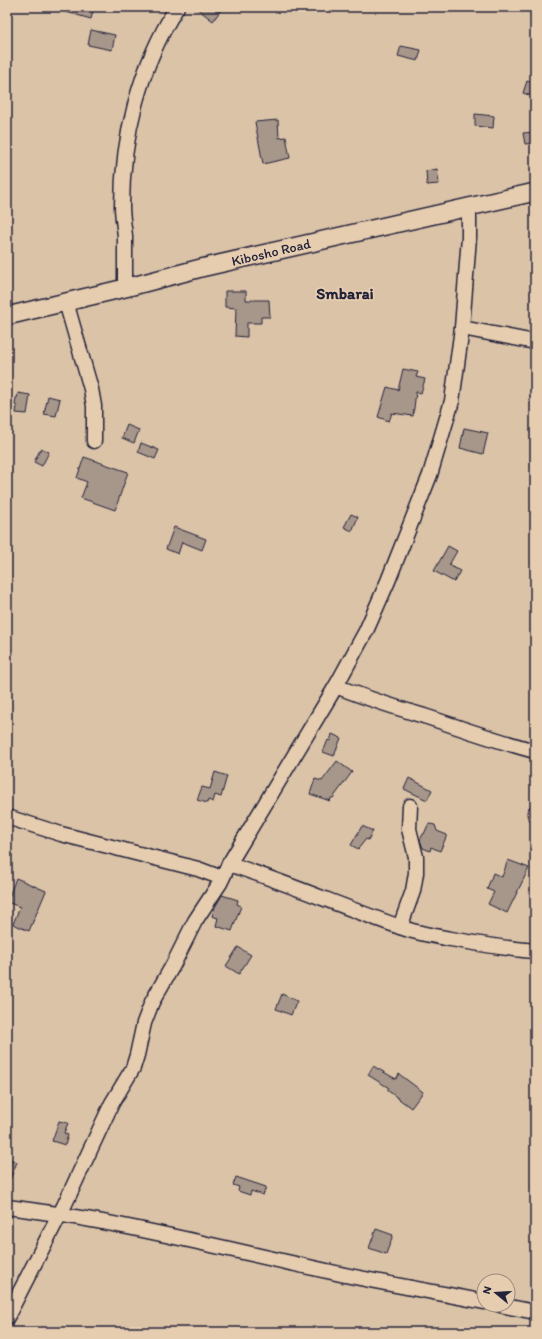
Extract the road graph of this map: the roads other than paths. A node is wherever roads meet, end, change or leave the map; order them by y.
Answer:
1 (177, 7) edge
2 (535, 192) edge
3 (469, 207) junction
4 (125, 288) junction
5 (66, 302) junction
6 (7, 316) edge
7 (462, 328) junction
8 (535, 342) edge
9 (94, 441) dead end
10 (336, 686) junction
11 (535, 751) edge
12 (410, 806) dead end
13 (7, 817) edge
14 (228, 864) junction
15 (222, 878) junction
16 (400, 927) junction
17 (535, 951) edge
18 (7, 1207) edge
19 (60, 1214) junction
20 (476, 1300) edge
21 (516, 1308) edge
22 (535, 1312) edge
23 (7, 1316) edge

1 - 4 street
2 - 3 street, Kibosho Road
3 - 4 street, Kibosho Road
3 - 7 street
4 - 5 street, Kibosho Road
5 - 6 street, Kibosho Road
5 - 9 street
7 - 8 street
7 - 10 street
10 - 11 street
10 - 14 street
12 - 16 street
13 - 15 street
14 - 15 street
14 - 16 street
15 - 19 street
16 - 17 street
18 - 19 street
19 - 20 street
19 - 23 street
21 - 22 street

